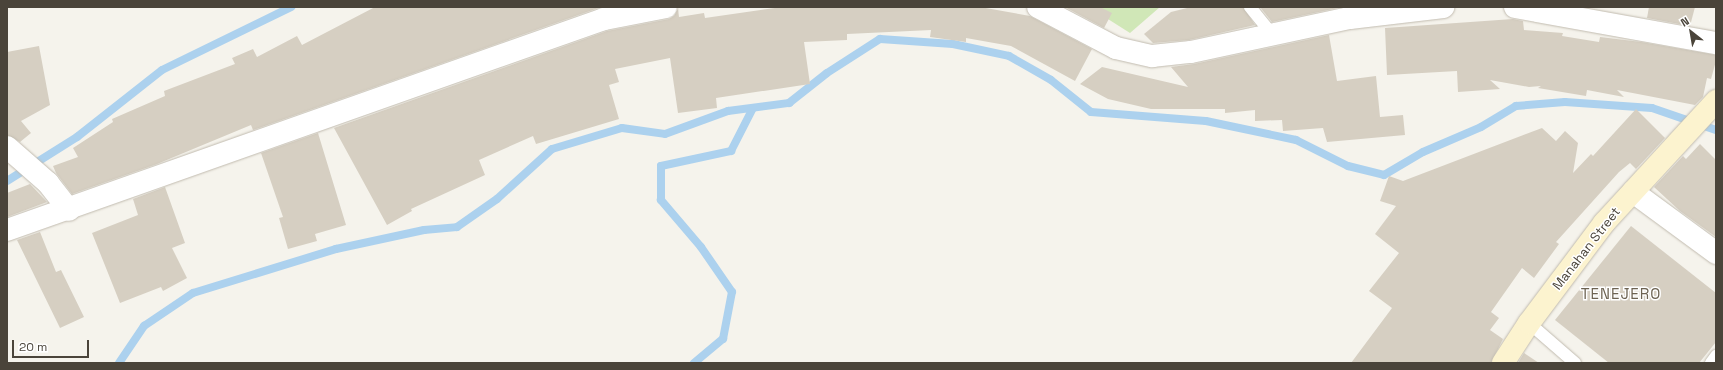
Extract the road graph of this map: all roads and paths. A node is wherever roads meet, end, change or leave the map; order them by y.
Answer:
1 (666, 7) edge
2 (1038, 7) edge
3 (1250, 7) edge
4 (1443, 7) edge
5 (1515, 7) edge
6 (1273, 34) junction
7 (1716, 43) edge
8 (1712, 105) edge
9 (10, 149) edge
10 (1633, 192) junction
11 (69, 210) junction
12 (7, 230) edge
13 (1716, 253) edge
14 (1529, 323) junction
15 (1716, 356) edge
16 (1503, 363) edge
17 (1575, 363) edge
18 (1711, 363) edge

1 - 11 street
2 - 6 street
3 - 6 lane
4 - 6 street
5 - 7 street
8 - 10 main road, Manahan Street
9 - 11 street
10 - 13 street
10 - 14 main road, Manahan Street
11 - 12 street
14 - 16 main road, Manahan Street
14 - 17 lane
15 - 18 lane

